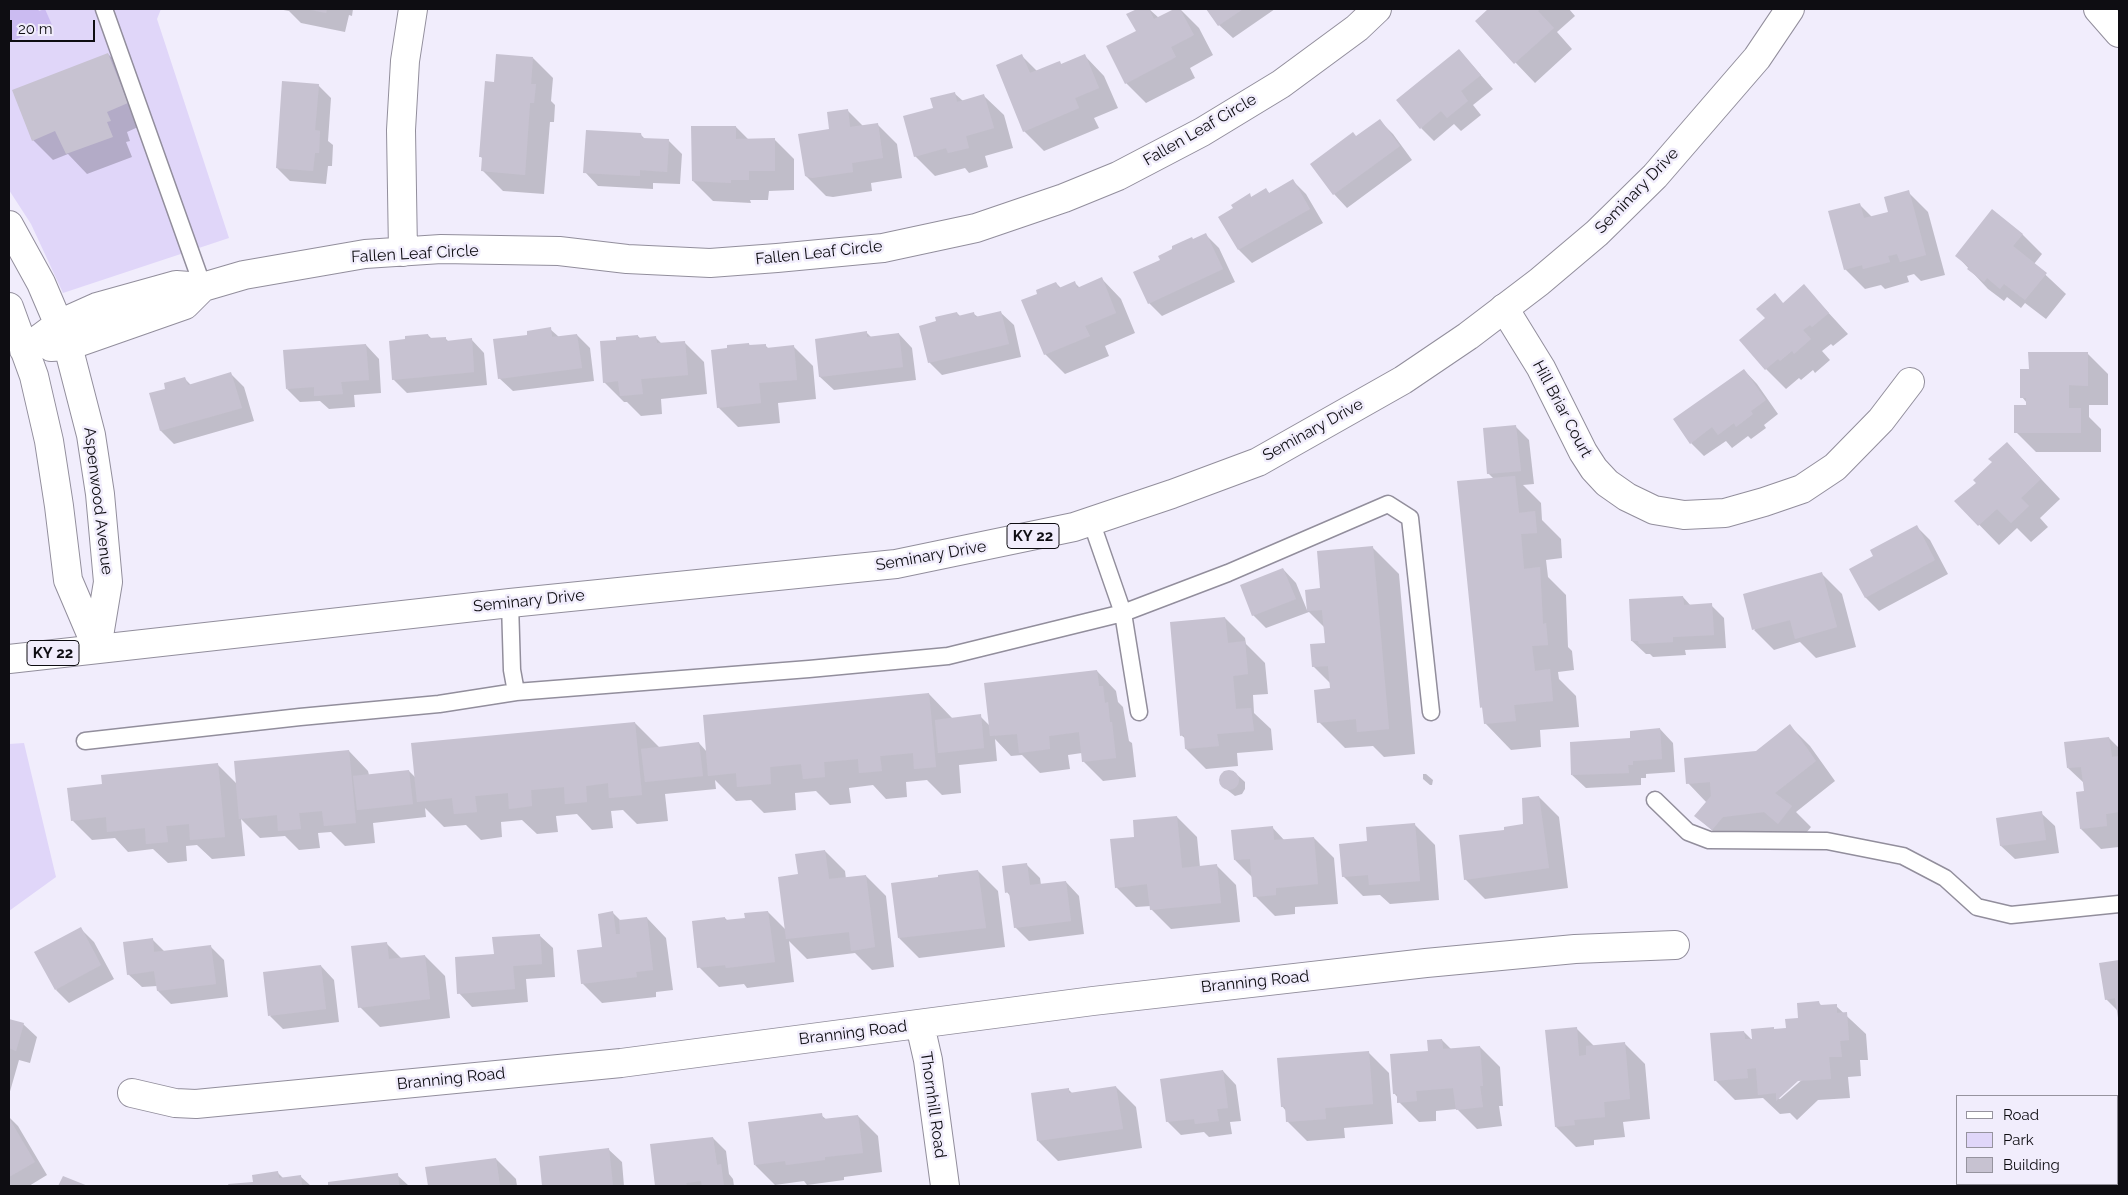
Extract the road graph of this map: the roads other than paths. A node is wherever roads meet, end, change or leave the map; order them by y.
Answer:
1 (104, 9) edge
2 (413, 9) edge
3 (1377, 9) edge
4 (1790, 9) edge
5 (9, 225) edge
6 (403, 252) junction
7 (203, 288) junction
8 (9, 307) edge
9 (1504, 308) junction
10 (63, 335) junction
11 (24, 350) junction
12 (1910, 382) dead end
13 (1091, 521) junction
14 (510, 603) junction
15 (1123, 613) junction
16 (97, 648) junction
17 (9, 659) edge
18 (516, 692) junction
19 (1139, 712) dead end
20 (1431, 712) dead end
21 (86, 741) dead end
22 (1654, 800) dead end
23 (2119, 904) edge
24 (1675, 945) dead end
25 (920, 1025) junction
26 (132, 1093) dead end
27 (945, 1186) edge

1 - 7 lane
2 - 6 street
3 - 6 street, Fallen Leaf Circle
4 - 9 street, Seminary Drive / KY 22
5 - 10 street, Aspenwood Avenue
6 - 7 street, Fallen Leaf Circle
7 - 10 street, Fallen Leaf Circle
8 - 11 street
9 - 12 street, Hill Briar Court
9 - 13 street, Seminary Drive / KY 22
10 - 11 street, Fallen Leaf Circle
10 - 16 street, Aspenwood Avenue
11 - 16 street
13 - 14 street, Seminary Drive / KY 22
13 - 15 lane
14 - 16 street, Seminary Drive / KY 22
14 - 18 lane
15 - 18 lane
15 - 19 lane
15 - 20 lane
16 - 17 street, Seminary Drive / KY 22
18 - 21 lane
22 - 23 lane
24 - 25 street, Branning Road
25 - 26 street, Branning Road
25 - 27 street, Thornhill Road

